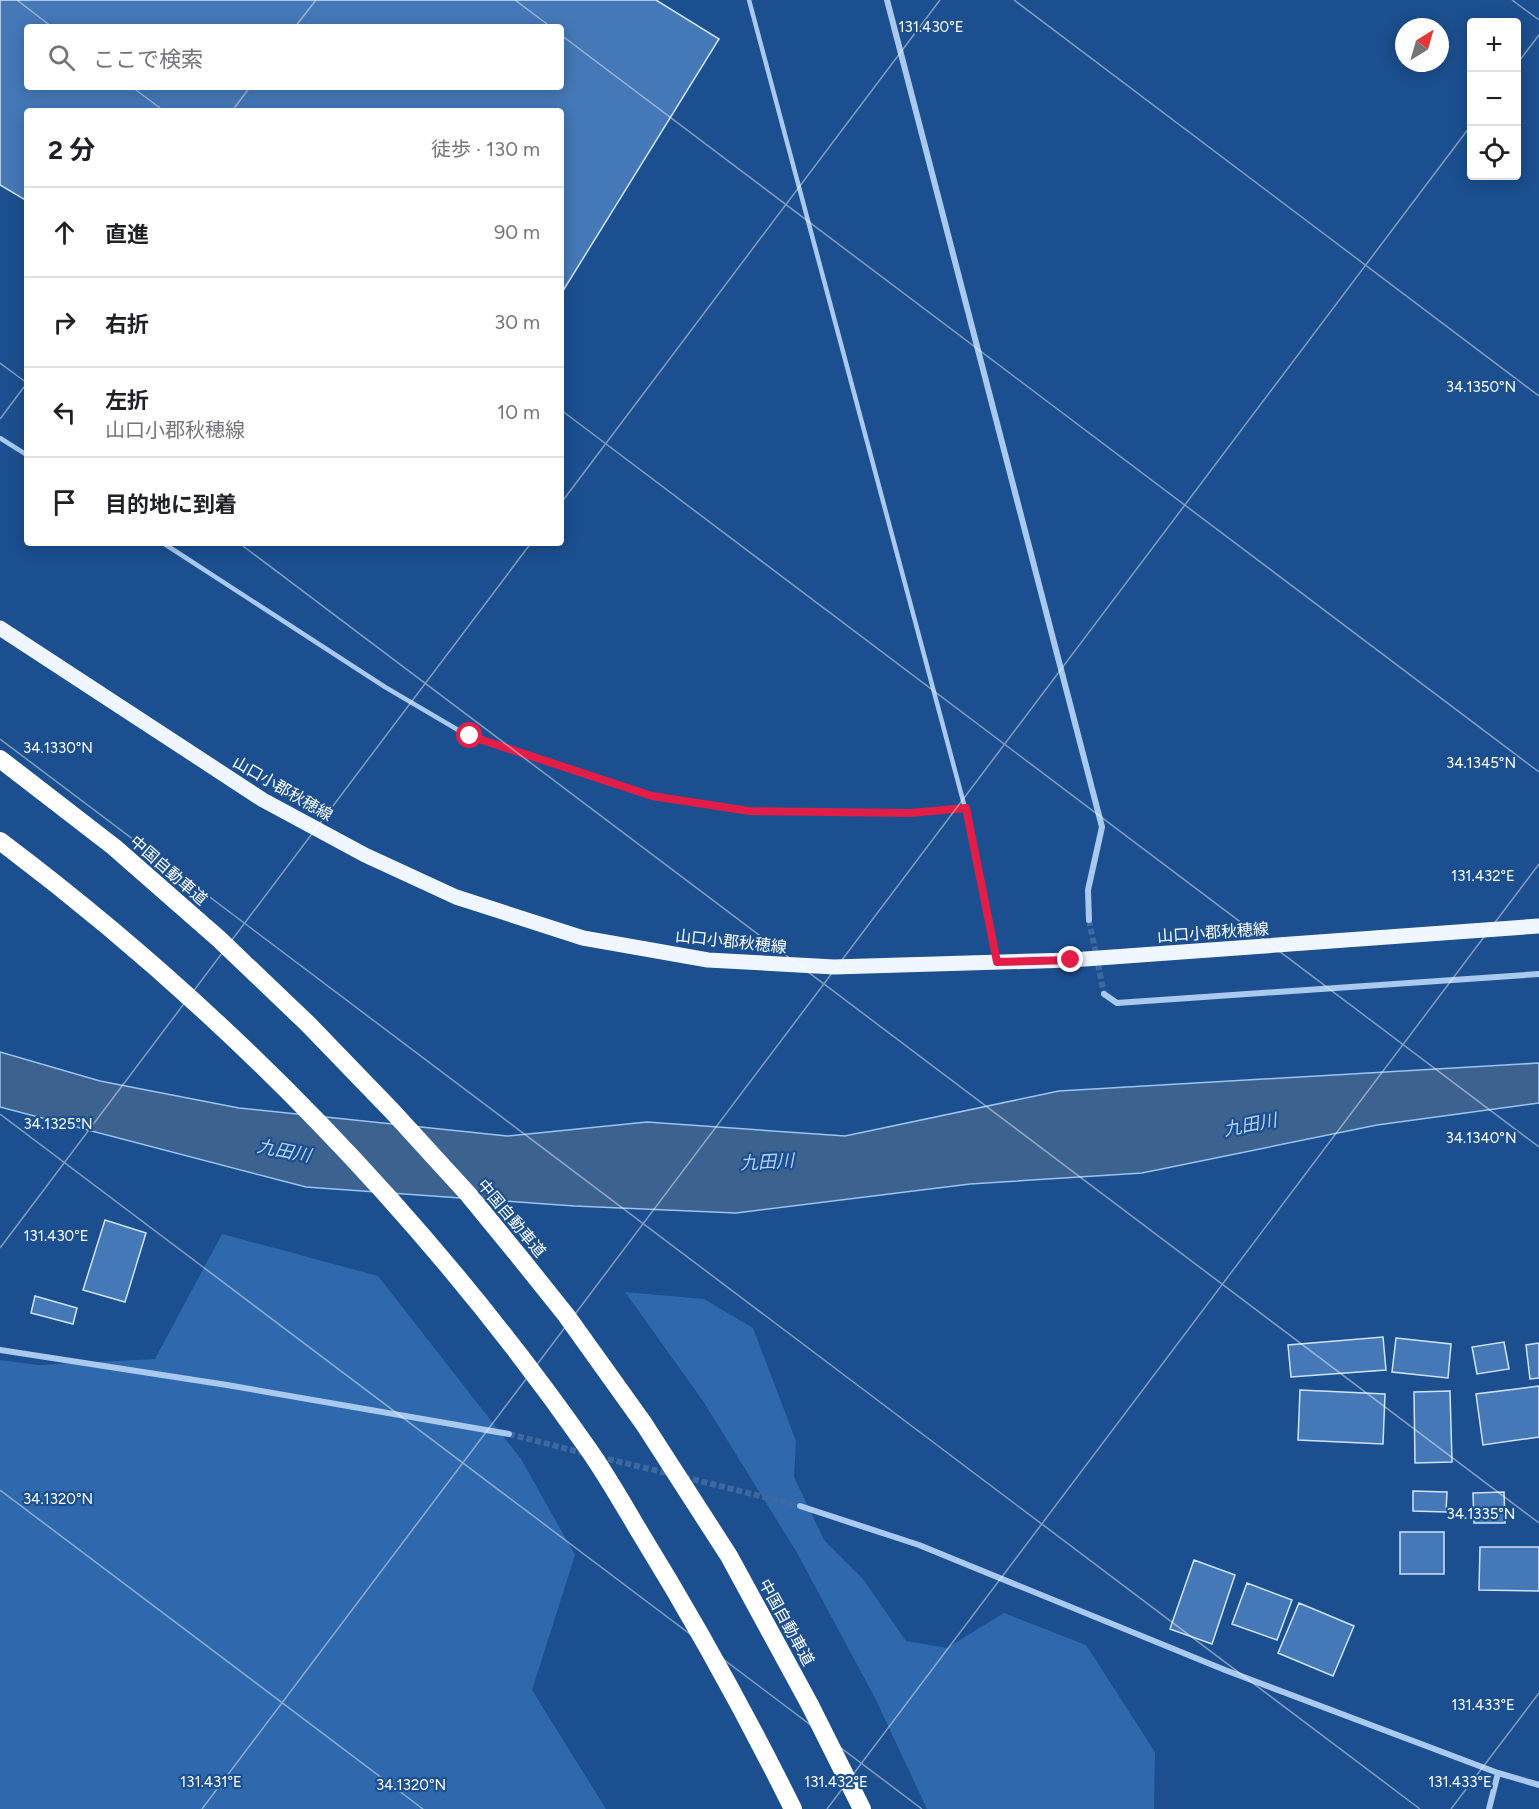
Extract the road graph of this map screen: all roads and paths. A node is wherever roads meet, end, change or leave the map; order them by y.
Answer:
1 (749, 0) edge
2 (887, 0) edge
3 (0, 438) edge
4 (24, 453) edge
5 (168, 546) edge
6 (0, 628) edge
7 (0, 759) edge
8 (966, 808) junction
9 (0, 841) edge
10 (1089, 920) tunnel mouth
11 (1539, 926) edge
12 (997, 962) junction
13 (1539, 974) edge
14 (1104, 994) dead end
15 (0, 1350) edge
16 (508, 1434) tunnel mouth
17 (800, 1506) tunnel mouth
18 (1498, 1773) junction
19 (1539, 1785) edge
20 (794, 1809) edge
21 (862, 1809) edge
22 (1489, 1809) edge

1 - 8 lane
2 - 10 street
3 - 4 lane
5 - 8 lane
6 - 12 main road, 山口小郡秋穂線
7 - 21 highway, 中国自動車道
8 - 12 lane
9 - 20 highway
11 - 12 main road, 山口小郡秋穂線
13 - 14 street
15 - 16 street
17 - 18 street
18 - 19 street
18 - 22 street

